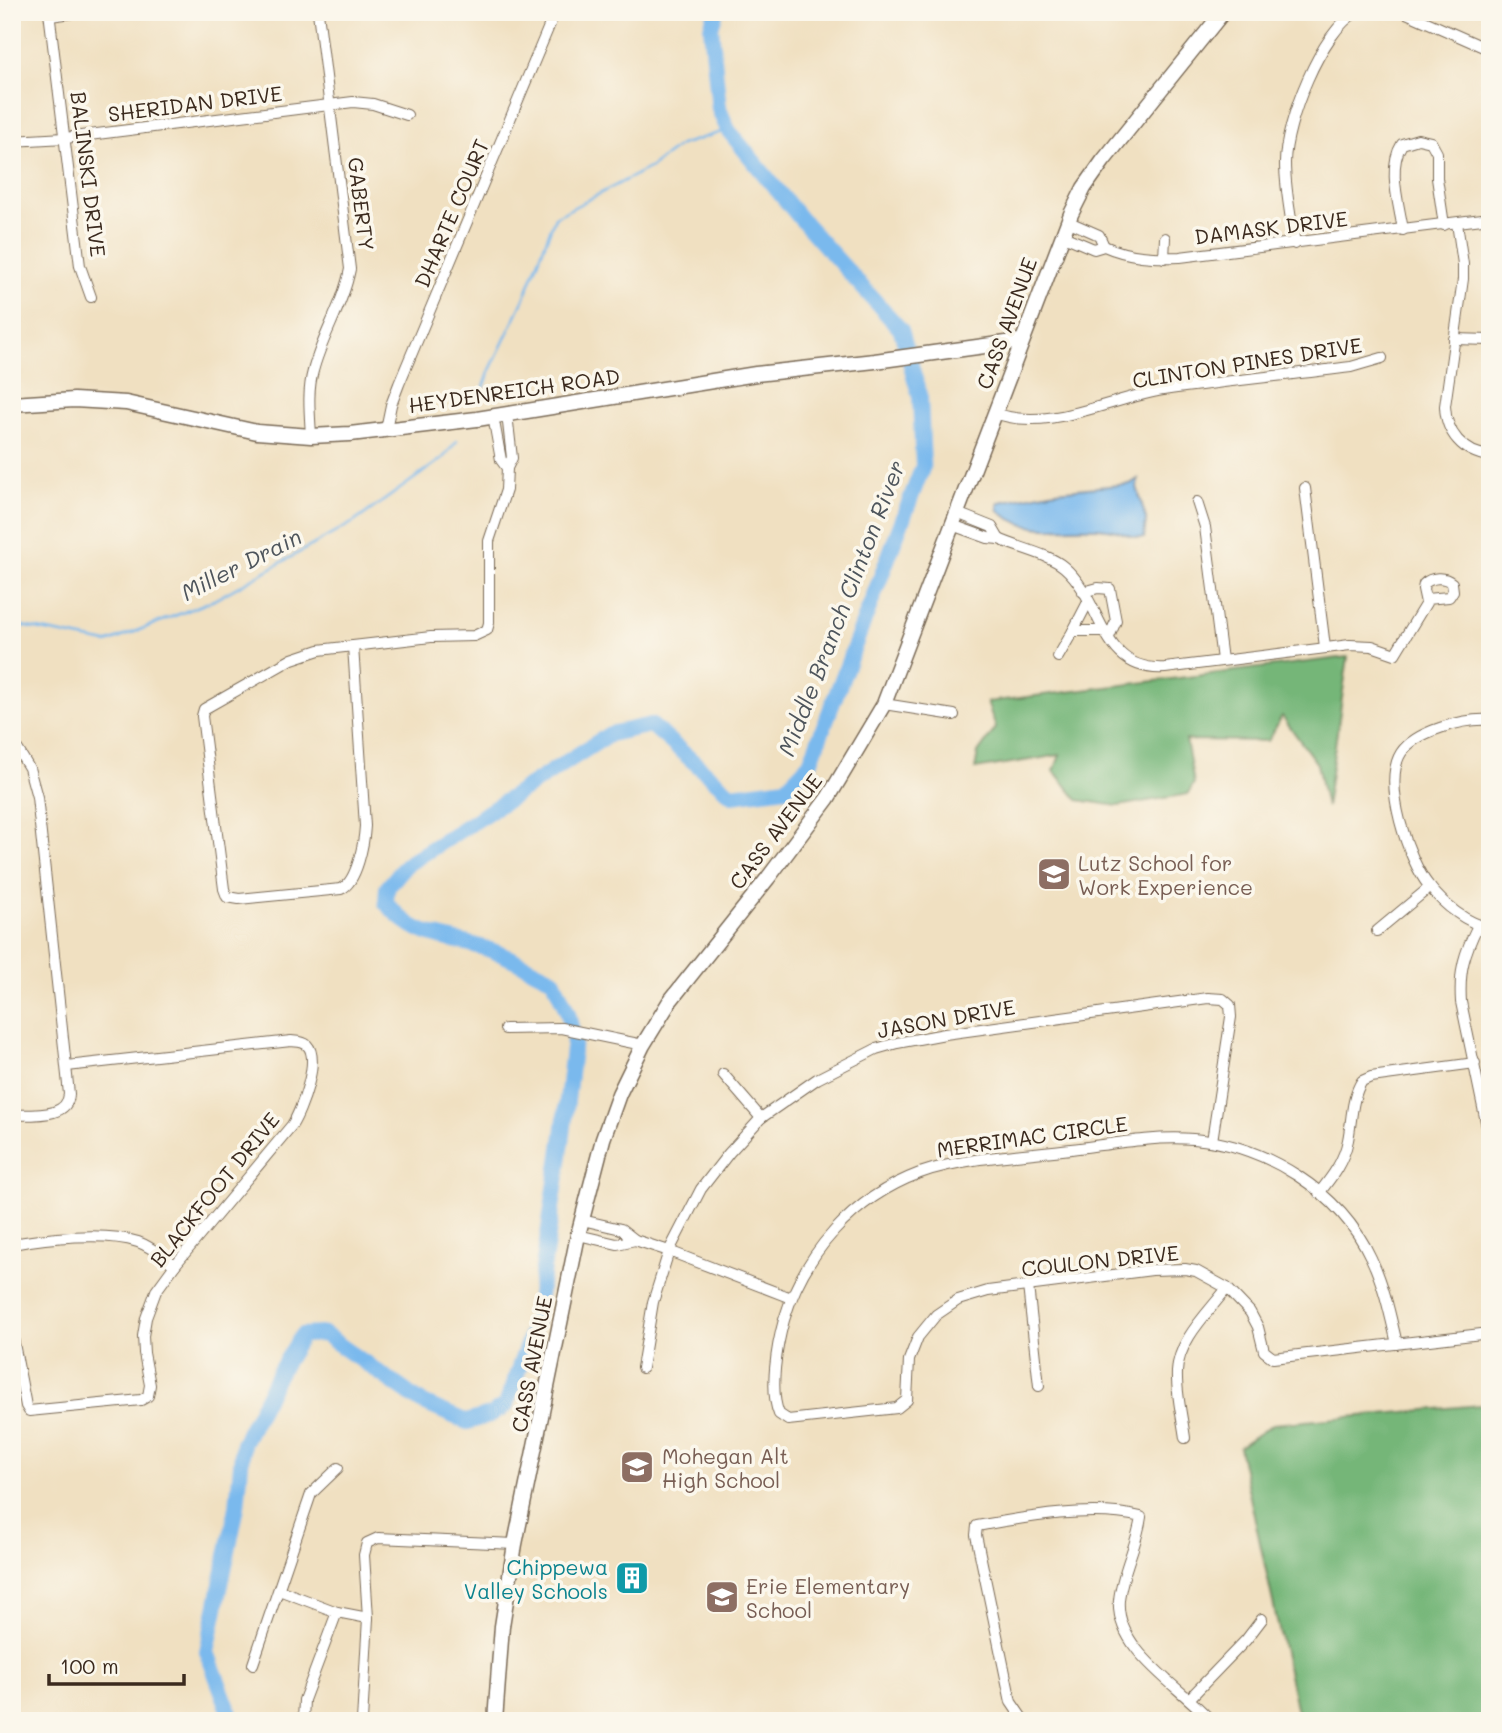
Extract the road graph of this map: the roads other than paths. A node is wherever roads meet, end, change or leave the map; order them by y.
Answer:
1 (79, 12) edge
2 (318, 12) edge
3 (555, 12) edge
4 (1223, 12) edge
5 (1357, 12) edge
6 (1404, 12) edge
7 (50, 14) edge
8 (1490, 50) edge
9 (330, 105) junction
10 (407, 115) dead end
11 (65, 138) junction
12 (12, 141) edge
13 (1490, 218) edge
14 (1067, 221) junction
15 (1457, 223) junction
16 (1444, 225) junction
17 (1403, 230) junction
18 (1061, 235) junction
19 (1165, 238) dead end
20 (1295, 244) junction
21 (1104, 246) junction
22 (1164, 258) junction
23 (91, 297) dead end
24 (1454, 339) junction
25 (1490, 340) edge
26 (1021, 341) junction
27 (1382, 358) dead end
28 (12, 404) edge
29 (995, 413) junction
30 (500, 415) junction
31 (386, 429) junction
32 (311, 436) junction
33 (510, 441) junction
34 (498, 443) junction
35 (1490, 456) edge
36 (507, 468) junction
37 (1304, 488) dead end
38 (1197, 502) dead end
39 (955, 519) junction
40 (1083, 592) junction
41 (1426, 599) dead end
42 (1088, 602) junction
43 (1073, 631) junction
44 (1107, 634) junction
45 (353, 646) junction
46 (1325, 647) junction
47 (1058, 657) dead end
48 (1222, 660) junction
49 (884, 704) junction
50 (954, 715) dead end
51 (1490, 720) edge
52 (12, 740) edge
53 (1430, 887) junction
54 (1478, 925) junction
55 (1490, 928) edge
56 (1377, 931) dead end
57 (505, 1029) dead end
58 (643, 1045) junction
59 (1475, 1063) junction
60 (67, 1066) junction
61 (723, 1074) dead end
62 (12, 1115) edge
63 (761, 1118) junction
64 (1212, 1141) junction
65 (1490, 1141) edge
66 (1319, 1193) junction
67 (580, 1228) junction
68 (635, 1240) junction
69 (12, 1244) edge
70 (669, 1251) junction
71 (175, 1265) junction
72 (1028, 1286) junction
73 (1227, 1288) junction
74 (791, 1298) junction
75 (12, 1333) edge
76 (1490, 1333) edge
77 (1397, 1344) junction
78 (642, 1368) dead end
79 (1039, 1386) dead end
80 (783, 1418) joint
81 (1185, 1438) dead end
82 (338, 1468) dead end
83 (515, 1545) junction
84 (279, 1590) junction
85 (337, 1612) junction
86 (368, 1618) junction
87 (1262, 1619) dead end
88 (253, 1664) dead end
89 (1189, 1699) junction
90 (303, 1721) edge
91 (362, 1721) edge
92 (495, 1721) edge
93 (1024, 1721) edge
94 (1211, 1721) edge

1 - 7 street
2 - 9 street, GABERTY
3 - 31 street, DHARTE COURT
4 - 14 main road, CASS AVENUE
5 - 20 street
6 - 8 street
7 - 11 street, BALINSKI DRIVE
9 - 10 street, SHERIDAN DRIVE
9 - 11 street, SHERIDAN DRIVE
9 - 32 street, GABERTY
11 - 12 street, SHERIDAN DRIVE
11 - 23 street, BALINSKI DRIVE
13 - 15 street, DAMASK DRIVE
14 - 18 main road, CASS AVENUE
14 - 21 street
15 - 16 street, DAMASK DRIVE
15 - 24 street
16 - 17 street, DAMASK DRIVE
16 - 17 street
17 - 20 street, DAMASK DRIVE
18 - 21 street, DAMASK DRIVE
18 - 26 main road, CASS AVENUE
19 - 22 street
20 - 22 street, DAMASK DRIVE
21 - 22 street, DAMASK DRIVE
24 - 25 street
24 - 35 street
26 - 29 main road, CASS AVENUE
26 - 30 main road, HEYDENREICH ROAD
27 - 29 street, CLINTON PINES DRIVE
28 - 32 main road, HEYDENREICH ROAD
29 - 39 main road, CASS AVENUE
30 - 31 main road, HEYDENREICH ROAD
30 - 33 street
30 - 34 street
31 - 32 main road, HEYDENREICH ROAD
33 - 34 street
33 - 36 street
34 - 36 street
36 - 45 street
37 - 46 street
38 - 48 street
39 - 40 street
39 - 49 main road, CASS AVENUE
40 - 42 street
40 - 44 street
41 - 46 street
42 - 43 street
42 - 44 street
43 - 44 street
43 - 47 street
44 - 48 street
45 - 45 street
46 - 48 street
49 - 50 street
49 - 58 main road, CASS AVENUE
51 - 53 street
52 - 60 street
53 - 54 street
53 - 56 street
54 - 55 street
54 - 59 street
57 - 58 street
58 - 67 main road, CASS AVENUE
59 - 65 street
59 - 66 street
60 - 62 street
60 - 71 street, BLACKFOOT DRIVE
61 - 63 street
63 - 64 street, JASON DRIVE
63 - 70 street, JASON DRIVE
64 - 66 street, MERRIMAC CIRCLE
64 - 74 street, MERRIMAC CIRCLE
66 - 77 street, MERRIMAC CIRCLE
67 - 68 street
67 - 68 street
67 - 83 main road, CASS AVENUE
68 - 70 street
69 - 71 street
70 - 74 street
70 - 78 street, JASON DRIVE
71 - 75 street, BLACKFOOT DRIVE
72 - 73 street, COULON DRIVE
72 - 79 street
72 - 80 street, COULON DRIVE
73 - 77 street, COULON DRIVE
73 - 81 street
74 - 80 street, MERRIMAC CIRCLE
76 - 77 street, COULON DRIVE
82 - 84 street
83 - 86 street
83 - 92 main road, CASS AVENUE
84 - 85 street
84 - 88 street
85 - 86 street
85 - 90 street
86 - 91 street
87 - 89 street
89 - 93 street
89 - 94 street

